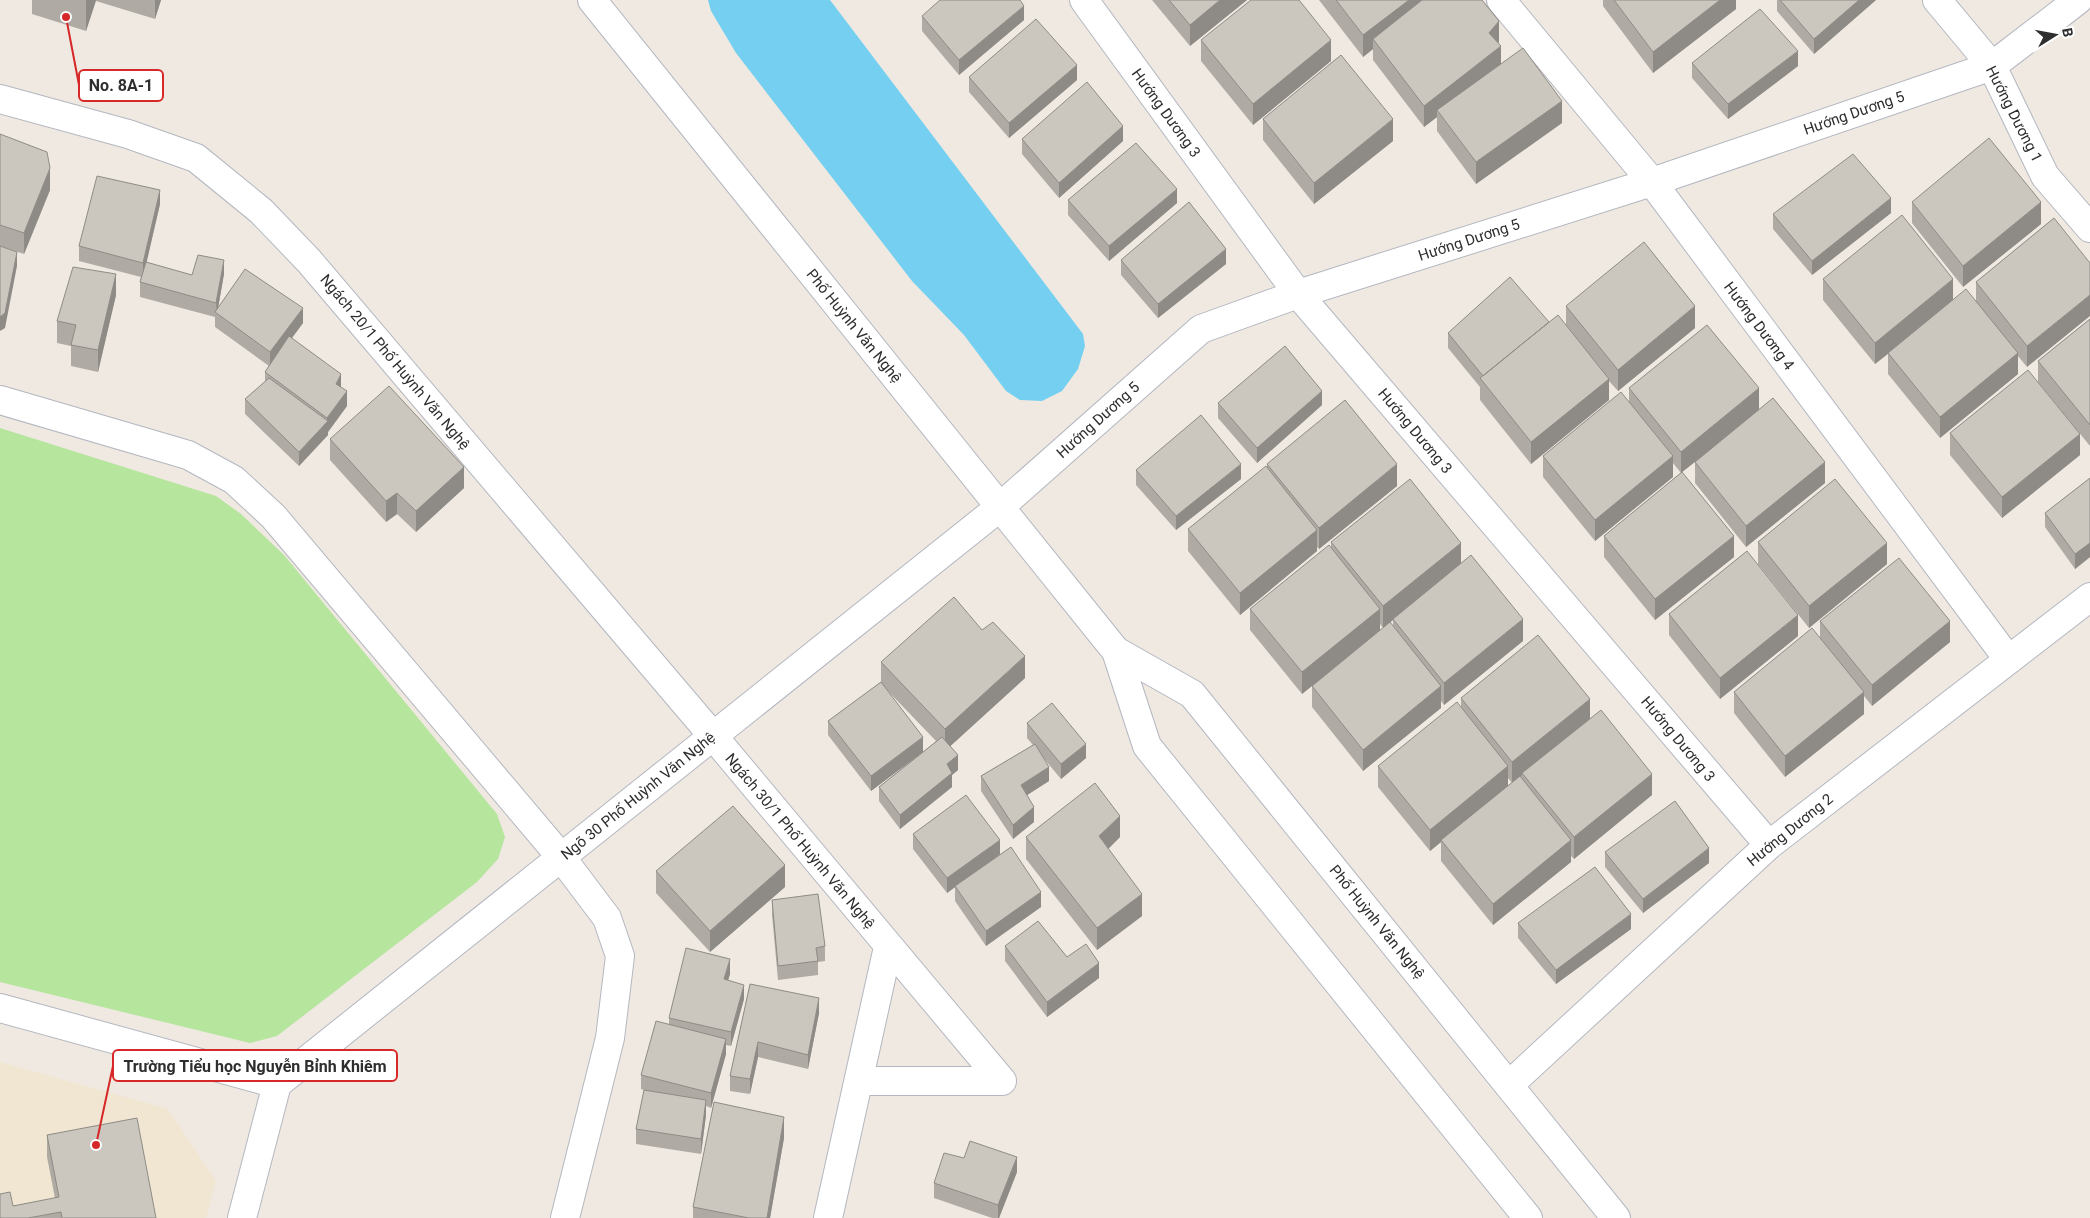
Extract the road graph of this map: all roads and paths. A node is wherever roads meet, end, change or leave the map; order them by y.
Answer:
1 (592, 0) edge
2 (1084, 0) edge
3 (1501, 0) edge
4 (1937, 0) edge
5 (2078, 0) edge
6 (1992, 66) junction
7 (0, 99) edge
8 (1652, 182) junction
9 (2090, 228) edge
10 (1298, 294) junction
11 (0, 400) edge
12 (1000, 507) junction
13 (2090, 597) edge
14 (1116, 651) junction
15 (2008, 659) junction
16 (713, 736) junction
17 (1769, 845) junction
18 (561, 857) junction
19 (888, 947) junction
20 (0, 1008) edge
21 (859, 1081) junction
22 (277, 1084) junction
23 (1509, 1085) junction
24 (242, 1218) edge
25 (564, 1218) edge
26 (828, 1218) edge
27 (1528, 1218) edge
28 (1616, 1218) edge

1 - 12 street, Phố Huỳnh Văn Nghệ
2 - 10 street, Hướng Dương 3
3 - 8 street, Hướng Dương 4
4 - 6 street, Hướng Dương 1
5 - 6 street, Hướng Dương 5
6 - 8 street, Hướng Dương 5
6 - 9 street, Hướng Dương 1
7 - 16 street, Ngách 20/1 Phố Huỳnh Văn Nghệ
8 - 10 street, Hướng Dương 5
8 - 15 street, Hướng Dương 4
10 - 12 street, Hướng Dương 5
10 - 17 street, Hướng Dương 3
11 - 18 street
12 - 14 street, Phố Huỳnh Văn Nghệ
12 - 16 street, Ngõ 30 Phố Huỳnh Văn Nghệ
13 - 15 street, Hướng Dương 2
14 - 23 street, Phố Huỳnh Văn Nghệ
14 - 27 street, Phố Huỳnh Văn Nghệ
15 - 17 street, Hướng Dương 2
16 - 18 street, Ngõ 30 Phố Huỳnh Văn Nghệ
16 - 19 street, Ngách 30/1 Phố Huỳnh Văn Nghệ
17 - 23 street, Hướng Dương 2
18 - 22 street, Ngõ 30 Phố Huỳnh Văn Nghệ
18 - 25 street
19 - 21 street
19 - 21 street, Ngách 30/1 Phố Huỳnh Văn Nghệ
20 - 22 street
21 - 26 street
22 - 24 street
23 - 28 street, Phố Huỳnh Văn Nghệ

